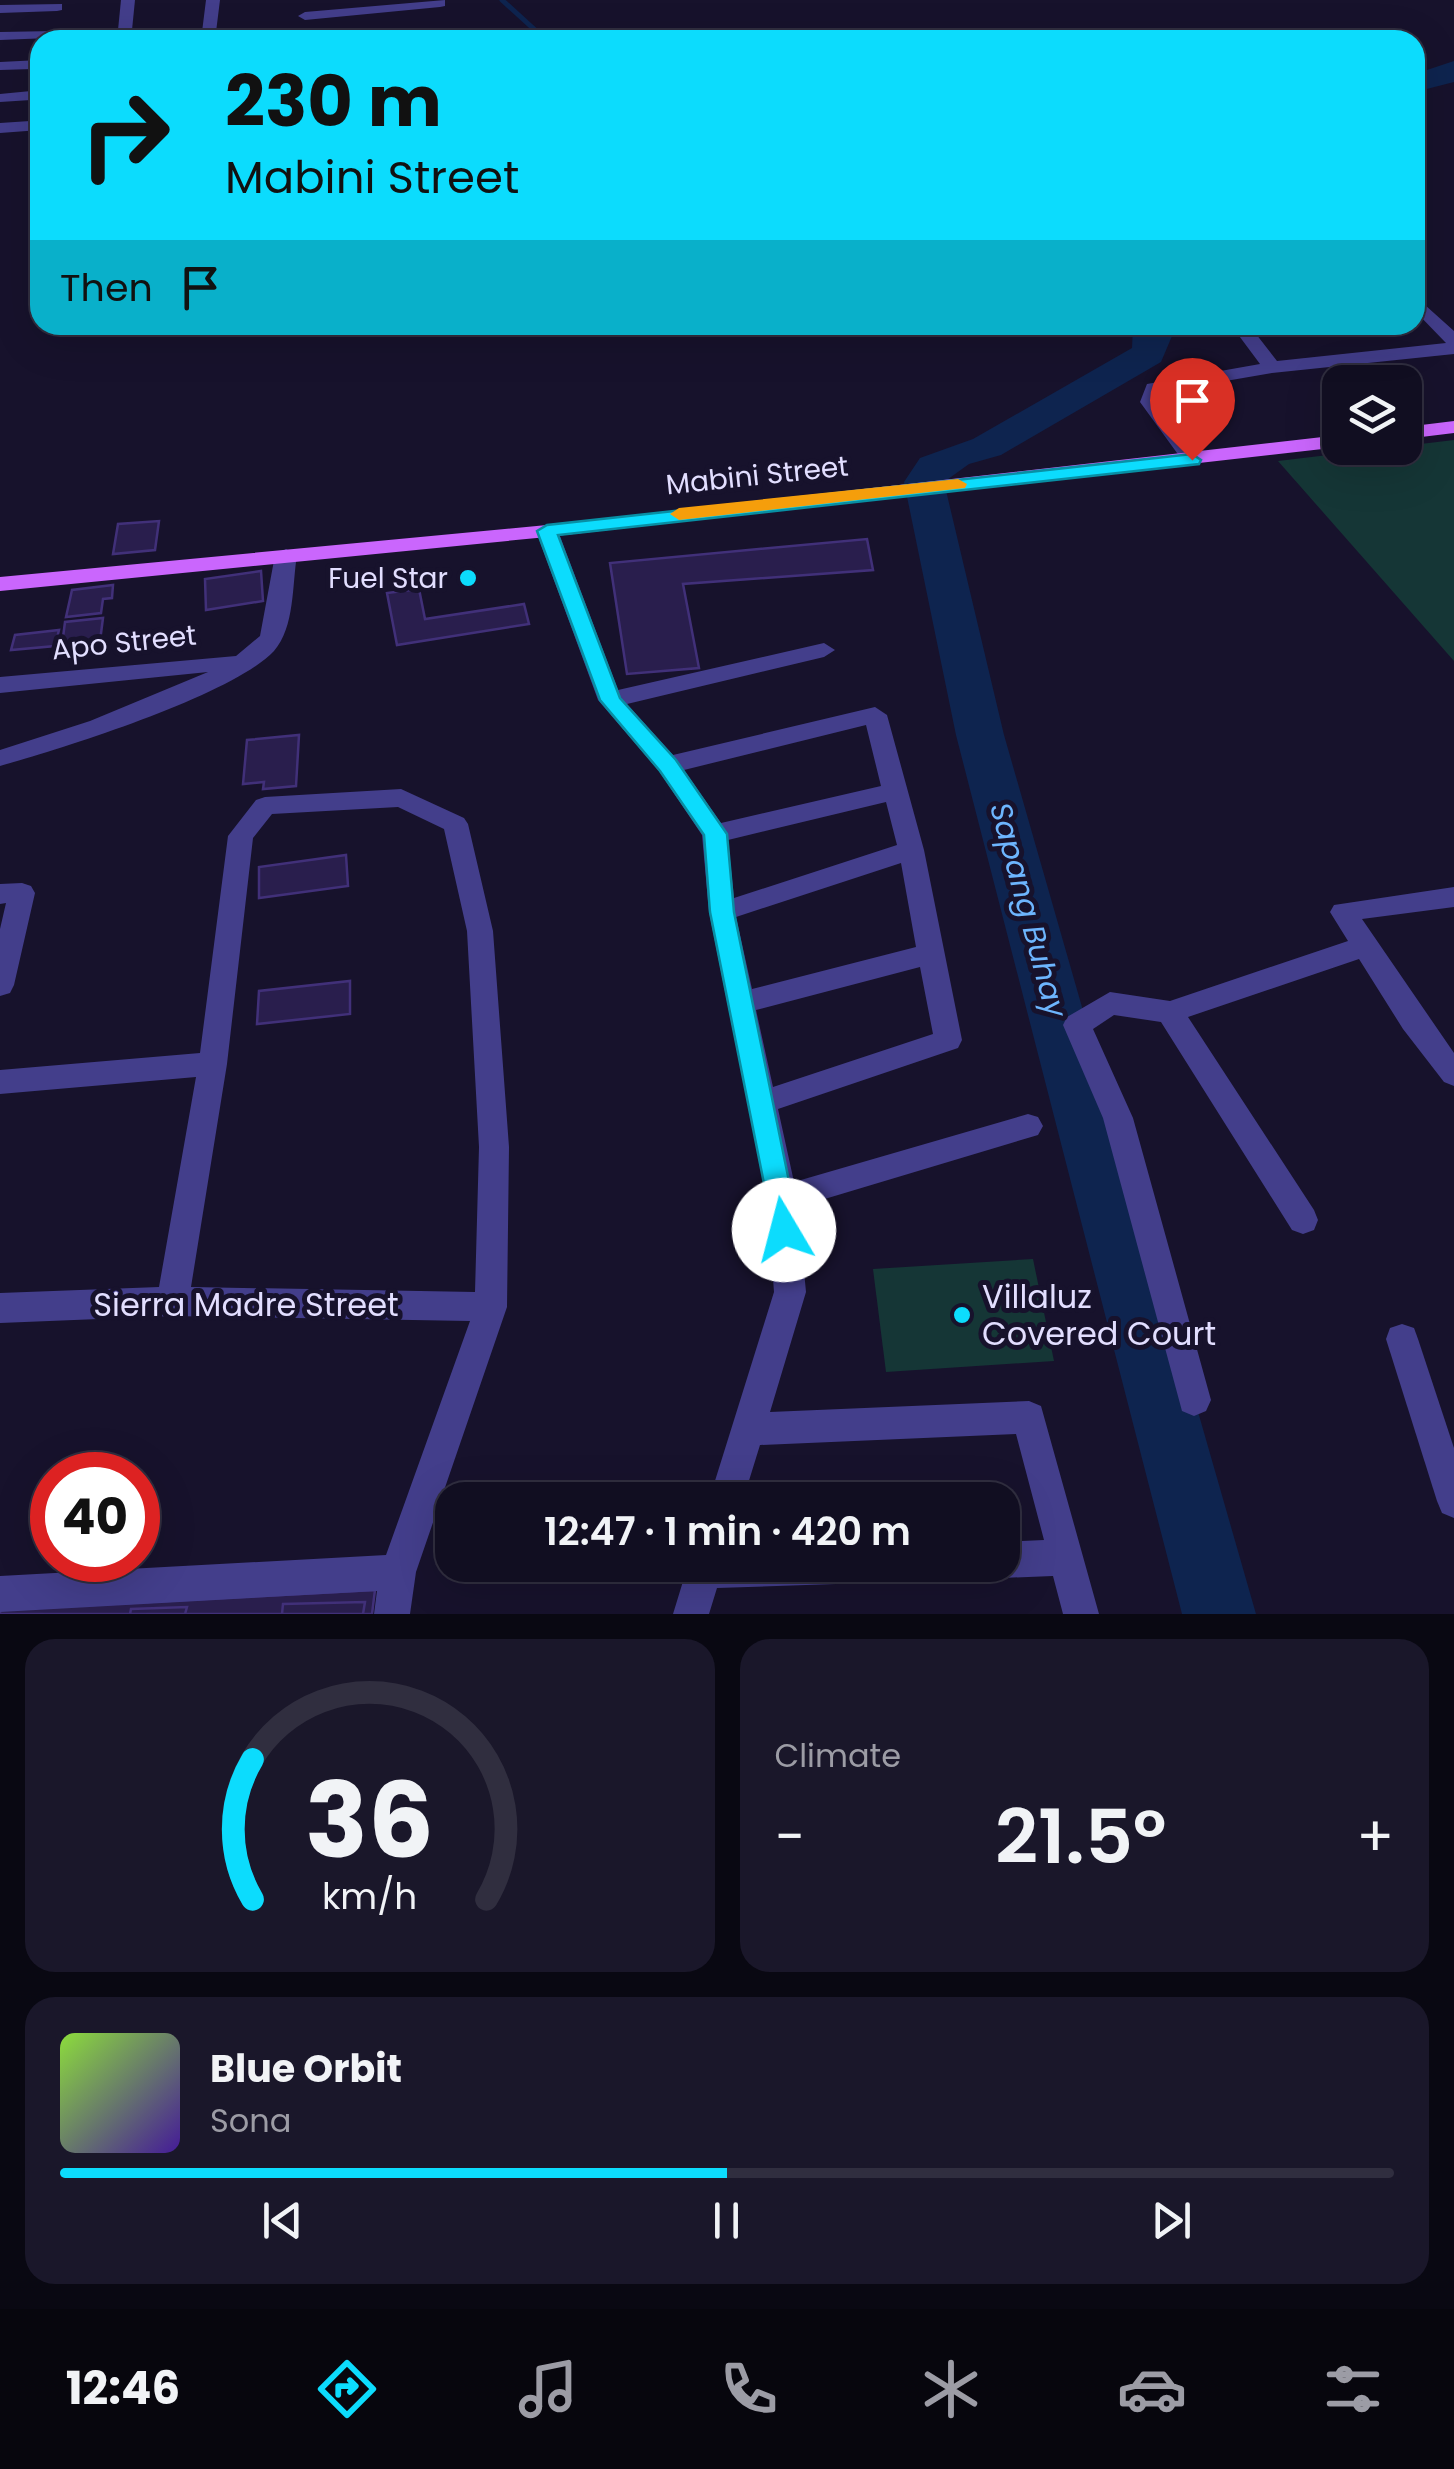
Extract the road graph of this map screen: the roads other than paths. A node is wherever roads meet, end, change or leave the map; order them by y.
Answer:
1 (128, 0) edge
2 (212, 0) edge
3 (301, 0) edge
4 (58, 3) edge
5 (440, 4) dead end
6 (0, 9) edge
7 (51, 30) edge
8 (125, 30) edge
9 (209, 30) edge
10 (0, 36) edge
11 (30, 37) edge
12 (0, 66) edge
13 (30, 66) edge
14 (30, 95) edge
15 (0, 98) edge
16 (30, 126) edge
17 (0, 128) edge
18 (1425, 312) edge
19 (1248, 335) edge
20 (1454, 345) edge
21 (1272, 367) junction
22 (1454, 427) edge
23 (1422, 431) edge
24 (1322, 444) edge
25 (1192, 460) junction
26 (547, 531) junction
27 (286, 555) junction
28 (0, 584) edge
29 (824, 650) dead end
30 (254, 659) junction
31 (0, 685) edge
32 (610, 700) junction
33 (0, 758) edge
34 (668, 766) junction
35 (895, 791) junction
36 (715, 834) junction
37 (911, 850) junction
38 (0, 894) edge
39 (1454, 897) edge
40 (722, 912) junction
41 (1362, 947) junction
42 (932, 953) junction
43 (0, 985) edge
44 (740, 1003) junction
45 (1170, 1012) junction
46 (213, 1064) junction
47 (1454, 1074) edge
48 (0, 1082) edge
49 (760, 1103) junction
50 (1028, 1126) dead end
51 (782, 1199) junction
52 (1303, 1220) dead end
53 (172, 1301) junction
54 (0, 1308) edge
55 (491, 1308) junction
56 (1402, 1339) dead end
57 (1194, 1400) dead end
58 (748, 1429) junction
59 (732, 1482) edge
60 (1454, 1501) edge
61 (1067, 1557) junction
62 (1020, 1559) edge
63 (398, 1572) junction
64 (701, 1582) edge
65 (0, 1594) edge
66 (392, 1614) edge
67 (691, 1614) edge
68 (1081, 1614) edge

1 - 8 street
2 - 9 street
3 - 5 street
4 - 6 street
4 - 7 street
10 - 11 street
12 - 13 street
14 - 15 street
16 - 17 street
18 - 20 street
19 - 21 street
20 - 21 street
21 - 25 street
22 - 23 main road
24 - 25 main road, Mabini Street
25 - 26 main road, Mabini Street
26 - 27 main road, Mabini Street
26 - 32 street
27 - 28 main road, Mabini Street
27 - 30 street
29 - 32 street
30 - 31 street, Apo Street
30 - 33 street
32 - 34 street
34 - 35 street
34 - 36 street
35 - 36 street
35 - 37 street
36 - 40 street
37 - 40 street
37 - 42 street
38 - 43 street
39 - 41 street
40 - 44 street
41 - 45 street
41 - 47 street
42 - 44 street
42 - 49 street
44 - 49 street
45 - 52 street
45 - 57 street
46 - 48 street
46 - 53 street
46 - 55 street
49 - 51 street
50 - 51 street
51 - 58 street
53 - 54 street, Sierra Madre Street
53 - 55 street, Sierra Madre Street
55 - 63 street
56 - 60 street
58 - 59 street
58 - 61 street
61 - 62 street
61 - 68 street
63 - 65 street
63 - 66 street
64 - 67 street

